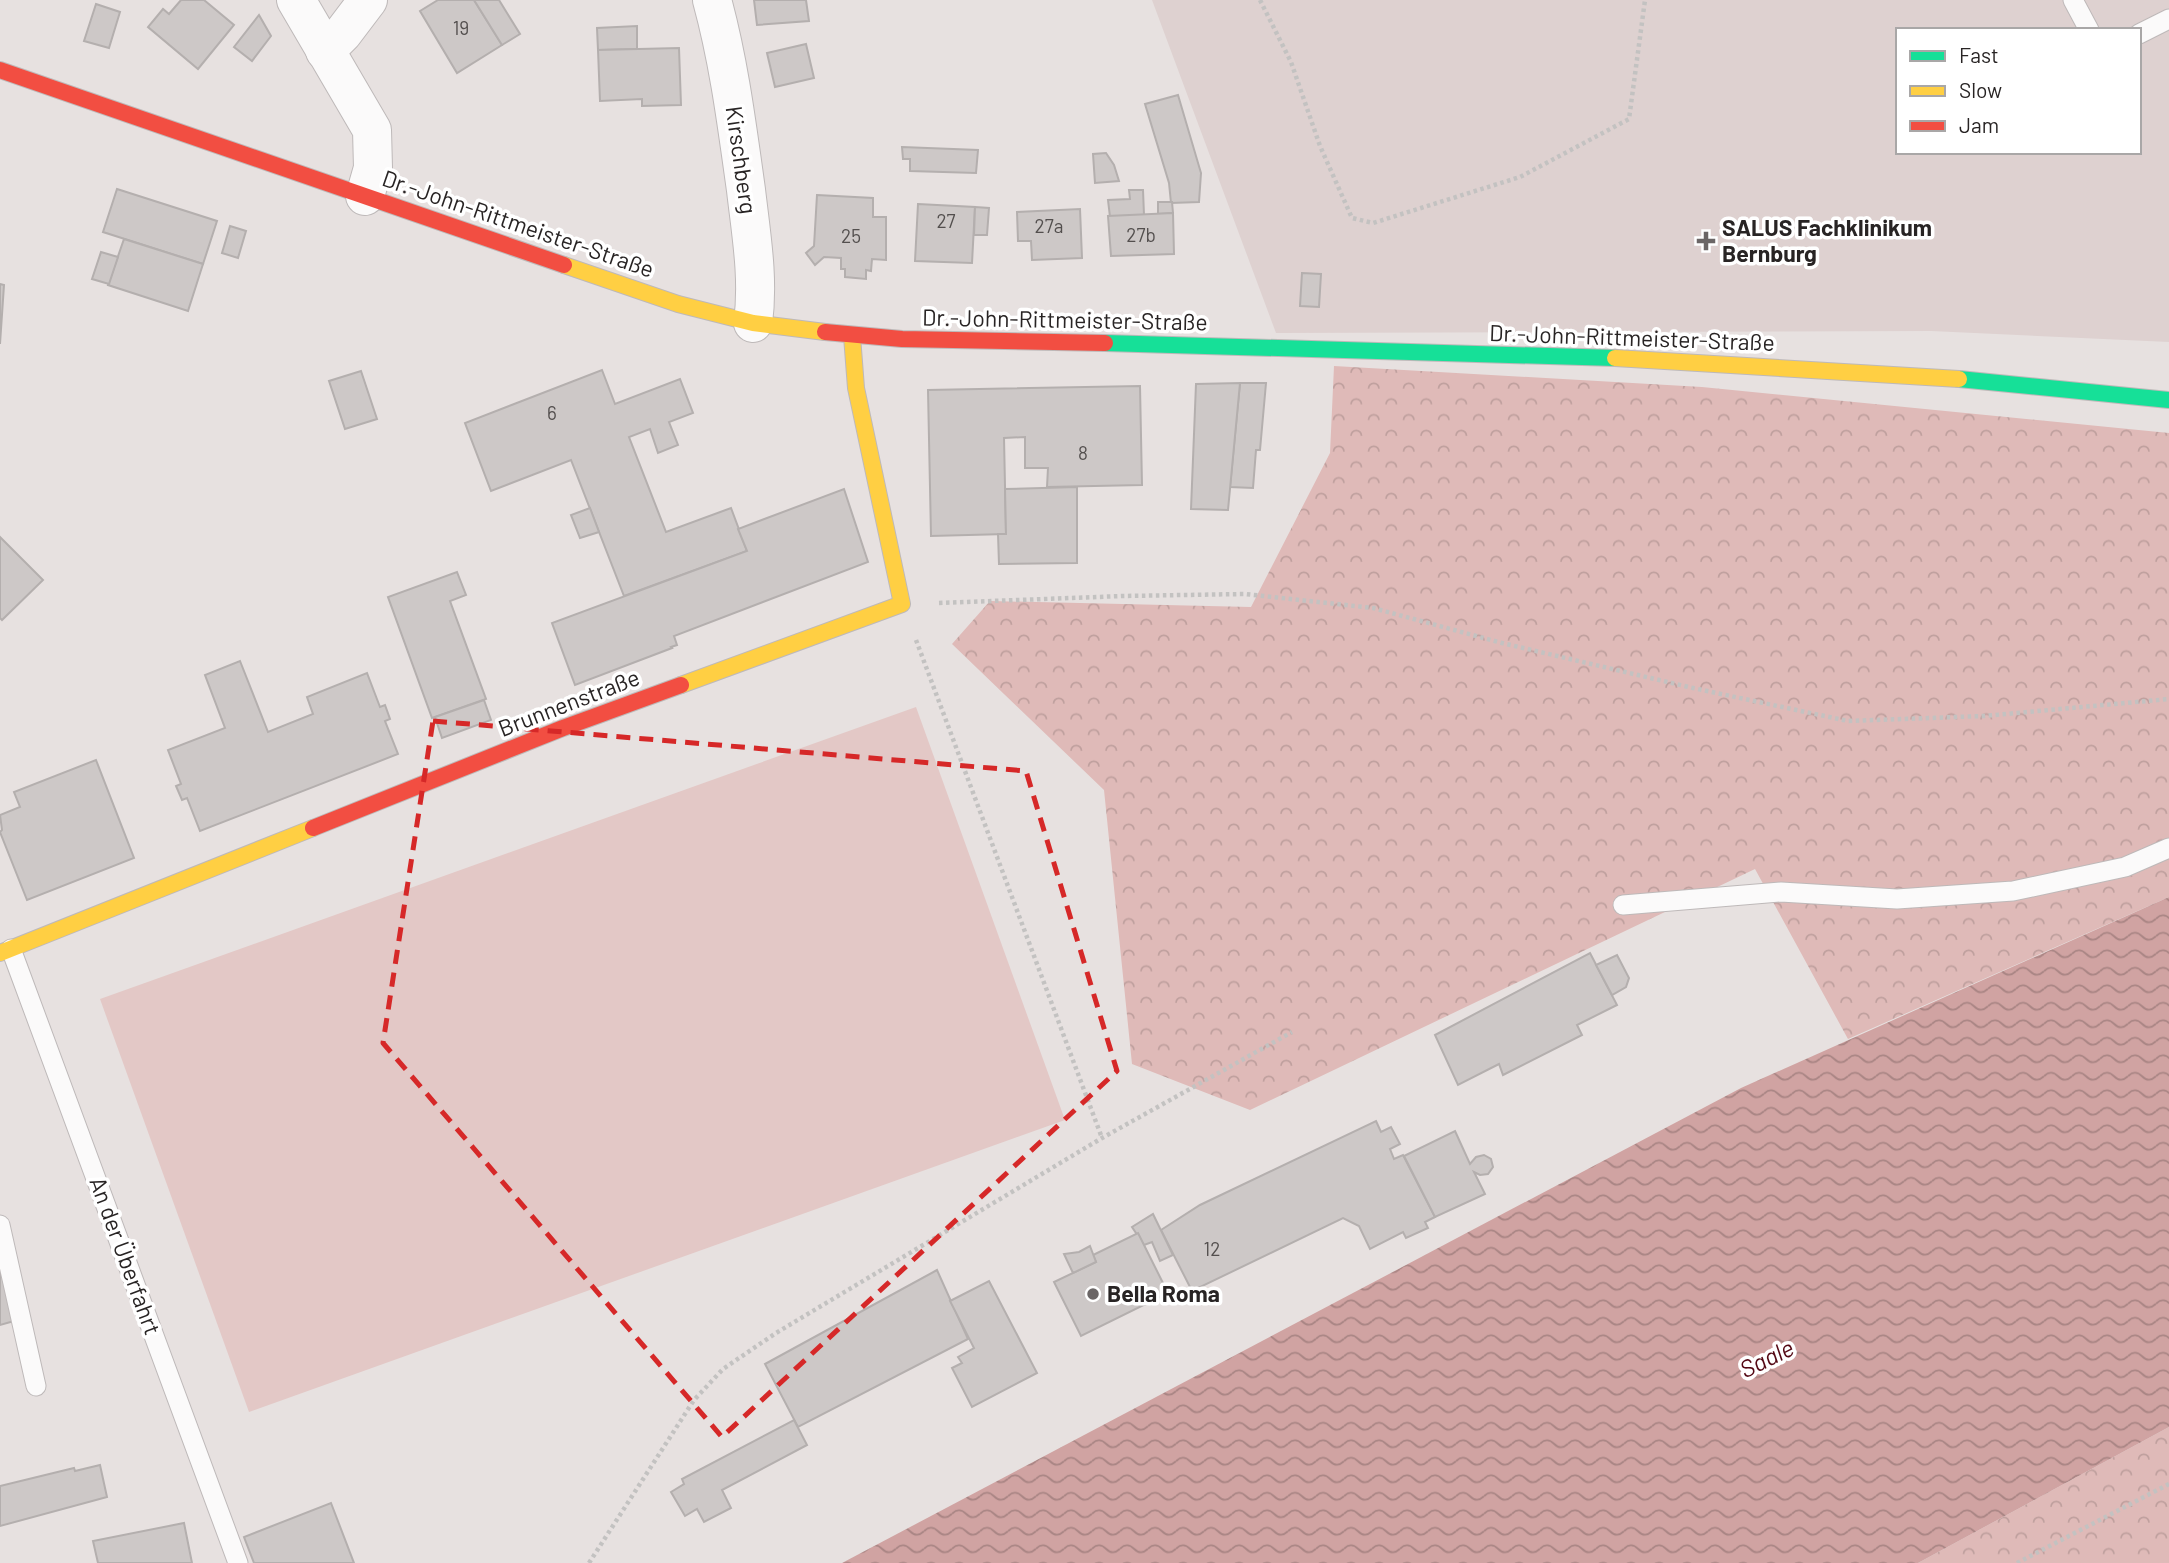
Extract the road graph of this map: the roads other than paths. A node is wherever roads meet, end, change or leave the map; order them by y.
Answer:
1 (296, 0) edge
2 (368, 0) edge
3 (712, 0) edge
4 (2073, 0) edge
5 (2169, 19) edge
6 (2089, 28) edge
7 (2141, 33) edge
8 (326, 51) junction
9 (0, 70) edge
10 (365, 196) junction
11 (753, 323) junction
12 (852, 336) junction
13 (2169, 400) edge
14 (2169, 848) edge
15 (1623, 905) dead end
16 (5, 951) edge
17 (0, 1225) edge
18 (36, 1386) dead end
19 (239, 1563) edge

1 - 8 street
2 - 8 street
3 - 11 street, Kirschberg
4 - 6 lane
5 - 7 lane
8 - 10 street
9 - 10 street, Dr.-John-Rittmeister-Straße
10 - 11 street, Dr.-John-Rittmeister-Straße
11 - 12 street, Dr.-John-Rittmeister-Straße
12 - 13 street, Dr.-John-Rittmeister-Straße
12 - 16 street, Brunnenstraße
14 - 15 lane
16 - 19 lane, An der Überfahrt
17 - 18 lane

